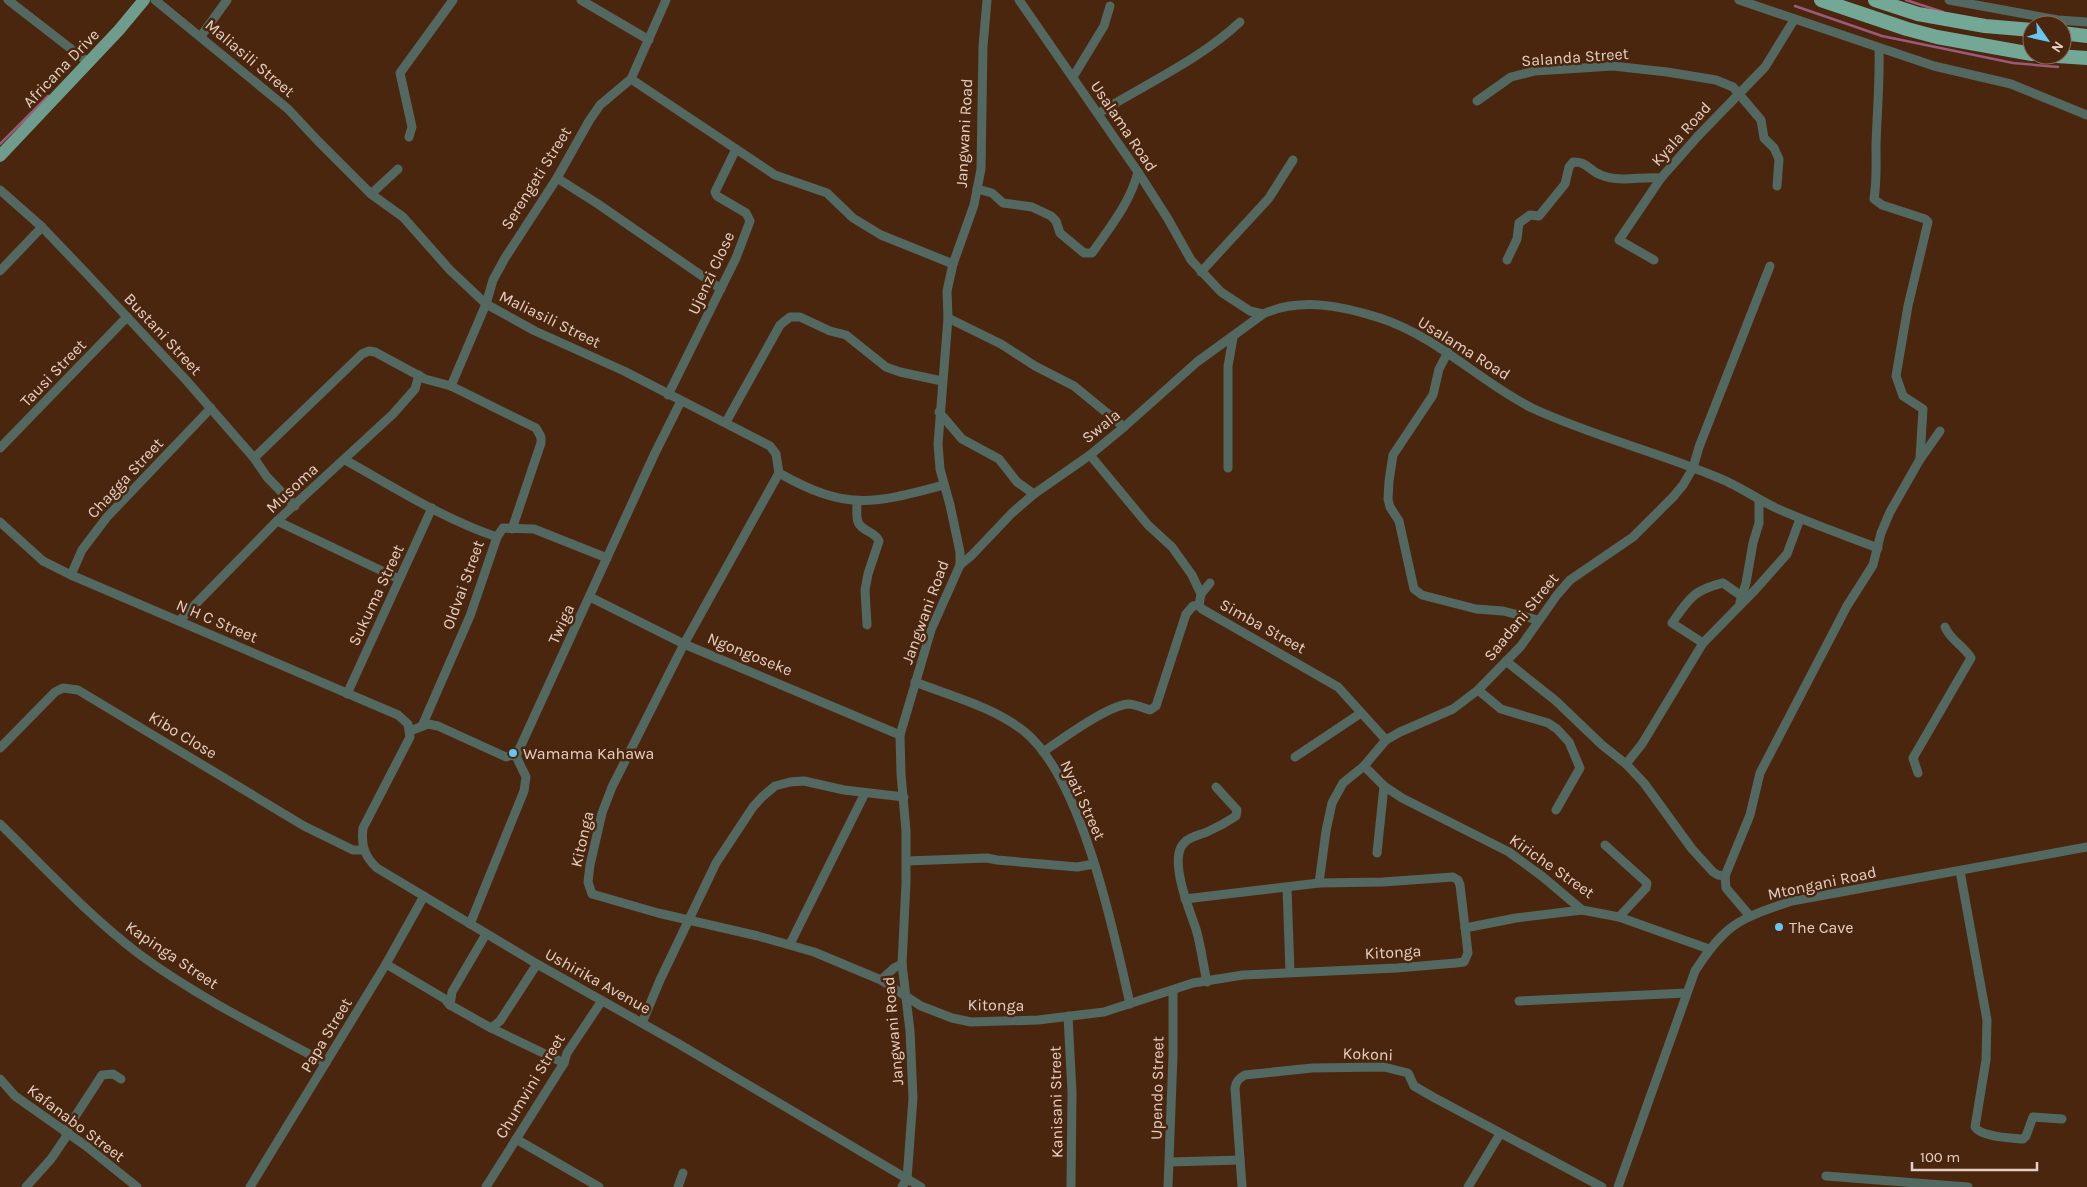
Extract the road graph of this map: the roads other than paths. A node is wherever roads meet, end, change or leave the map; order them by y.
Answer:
1 (8, 0) edge
2 (144, 0) edge
3 (155, 0) edge
4 (227, 0) edge
5 (453, 0) edge
6 (581, 0) edge
7 (666, 0) edge
8 (987, 0) edge
9 (1019, 0) edge
10 (1739, 0) edge
11 (1821, 0) edge
12 (1875, 0) edge
13 (1949, 0) edge
14 (1110, 6) dead end
15 (1794, 20) junction
16 (1240, 22) dead end
17 (2087, 22) edge
18 (2022, 29) edge
19 (2072, 34) edge
20 (201, 36) junction
21 (2087, 36) edge
22 (649, 40) junction
23 (1880, 49) junction
24 (2022, 52) edge
25 (2072, 57) edge
26 (2087, 58) edge
27 (88, 62) junction
28 (1073, 77) junction
29 (631, 79) junction
30 (1738, 93) junction
31 (1477, 102) dead end
32 (1098, 113) junction
33 (2087, 115) edge
34 (409, 137) dead end
35 (736, 149) junction
36 (0, 156) edge
37 (1293, 160) dead end
38 (398, 169) dead end
39 (1138, 172) junction
40 (557, 178) junction
41 (1661, 178) junction
42 (1777, 186) dead end
43 (977, 189) junction
44 (0, 190) edge
45 (371, 194) junction
46 (42, 227) junction
47 (1507, 260) dead end
48 (1654, 260) dead end
49 (953, 264) junction
50 (1770, 266) dead end
51 (0, 271) edge
52 (1201, 272) junction
53 (721, 289) junction
54 (486, 304) junction
55 (1263, 314) junction
56 (127, 317) junction
57 (948, 318) junction
58 (1233, 338) junction
59 (1448, 352) junction
60 (420, 375) junction
61 (942, 381) junction
62 (451, 386) junction
63 (668, 395) junction
64 (681, 401) junction
65 (211, 408) junction
66 (939, 412) junction
67 (726, 422) junction
68 (1124, 427) junction
69 (1940, 431) dead end
70 (0, 448) edge
71 (1090, 455) junction
72 (254, 458) junction
73 (345, 460) junction
74 (1919, 461) junction
75 (1228, 468) dead end
76 (1693, 468) junction
77 (779, 473) junction
78 (944, 485) junction
79 (1034, 494) junction
80 (1759, 500) junction
81 (857, 502) junction
82 (295, 506) junction
83 (432, 508) junction
84 (1800, 519) junction
85 (0, 522) edge
86 (278, 522) junction
87 (512, 529) junction
88 (497, 538) junction
89 (1878, 548) junction
90 (607, 558) junction
91 (960, 565) junction
92 (71, 576) junction
93 (399, 579) junction
94 (1210, 583) dead end
95 (1201, 594) junction
96 (1742, 597) junction
97 (590, 598) junction
98 (1199, 605) junction
99 (1736, 609) junction
100 (1538, 620) junction
101 (179, 621) junction
102 (867, 625) dead end
103 (1945, 627) dead end
104 (1703, 643) junction
105 (684, 644) junction
106 (1506, 661) junction
107 (915, 682) junction
108 (1478, 690) junction
109 (347, 694) junction
110 (1361, 713) junction
111 (422, 726) junction
112 (410, 731) junction
113 (900, 734) junction
114 (1386, 740) junction
115 (0, 748) edge
116 (1043, 752) junction
117 (514, 756) junction
118 (1295, 757) dead end
119 (1626, 764) junction
120 (1364, 766) junction
121 (1918, 773) dead end
122 (1384, 786) junction
123 (1216, 787) dead end
124 (865, 793) junction
125 (904, 797) junction
126 (1556, 810) dead end
127 (0, 824) edge
128 (1606, 845) dead end
129 (2087, 847) edge
130 (364, 850) junction
131 (1377, 852) dead end
132 (907, 861) junction
133 (1094, 864) junction
134 (1960, 871) junction
135 (1724, 876) junction
136 (1319, 883) junction
137 (1287, 888) junction
138 (424, 896) junction
139 (1185, 899) junction
140 (1582, 910) junction
141 (1750, 915) junction
142 (1618, 917) junction
143 (688, 921) junction
144 (470, 924) junction
145 (1465, 928) junction
146 (486, 934) junction
147 (790, 944) junction
148 (1710, 948) junction
149 (386, 964) junction
150 (537, 964) junction
151 (902, 964) junction
152 (1290, 972) junction
153 (881, 980) junction
154 (1207, 982) junction
155 (1173, 990) junction
156 (1686, 993) junction
157 (906, 996) junction
158 (1519, 1001) dead end
159 (601, 1002) junction
160 (1130, 1004) junction
161 (450, 1005) junction
162 (1068, 1016) junction
163 (642, 1023) junction
164 (491, 1028) junction
165 (326, 1062) junction
166 (564, 1063) junction
167 (0, 1079) edge
168 (121, 1079) dead end
169 (2062, 1119) dead end
170 (67, 1133) junction
171 (1500, 1134) junction
172 (516, 1139) junction
173 (1240, 1160) junction
174 (1170, 1162) junction
175 (682, 1173) dead end
176 (1826, 1176) dead end
177 (905, 1183) edge
178 (26, 1187) edge
179 (137, 1187) edge
180 (250, 1187) edge
181 (486, 1187) edge
182 (599, 1187) edge
183 (678, 1187) edge
184 (922, 1187) edge
185 (1072, 1187) edge
186 (1168, 1187) edge
187 (1242, 1187) edge
188 (1468, 1187) edge
189 (1602, 1187) edge
190 (1618, 1187) edge
191 (1968, 1187) edge

1 - 27 street
2 - 27 main road, Africana Drive
3 - 20 street, Maliasili Street
4 - 20 street
5 - 34 street
6 - 22 street
7 - 22 street, Serengeti Street
8 - 43 street, Jangwani Road
9 - 28 street, Usalama Road
10 - 15 street
11 - 24 highway
12 - 18 highway
13 - 17 street
14 - 28 street
15 - 23 street
15 - 30 street, Kyala Road
16 - 32 street
19 - 21 highway
20 - 45 street, Maliasili Street
22 - 29 street, Serengeti Street
23 - 33 street
23 - 74 street
25 - 26 highway
27 - 36 main road, Africana Drive
28 - 32 street, Usalama Road
29 - 35 street
29 - 40 street, Serengeti Street
30 - 31 street, Salanda Street
30 - 41 street, Kyala Road
30 - 42 street, Salanda Street
32 - 39 street, Usalama Road
35 - 49 street
35 - 53 street, Ujenzi Close
37 - 52 street
38 - 45 street
39 - 43 street
39 - 52 street, Usalama Road
40 - 53 street
40 - 54 street, Serengeti Street
41 - 47 street
41 - 48 street, Kyala Road
43 - 49 street, Jangwani Road
44 - 46 street, Bustani Street
45 - 54 street, Maliasili Street
46 - 51 street
46 - 56 street, Bustani Street
49 - 57 street, Jangwani Road
50 - 76 street, Saadani Street
52 - 55 street, Usalama Road
53 - 63 street, Ujenzi Close
54 - 62 street, Serengeti Street
54 - 63 street, Maliasili Street
55 - 58 street, Swala
55 - 59 street, Usalama Road
56 - 65 street, Bustani Street
56 - 70 street, Tausi Street
57 - 61 street, Jangwani Road
57 - 68 street
58 - 68 street, Swala
58 - 75 street
59 - 76 street, Usalama Road
59 - 100 street
60 - 62 street
60 - 72 street
60 - 73 street, Musoma
61 - 66 street, Jangwani Road
61 - 67 street
62 - 87 street
63 - 64 street, Maliasili Street
64 - 67 street, Maliasili Street
64 - 90 street, Twiga
65 - 72 street, Bustani Street
65 - 92 street, Chagga Street
66 - 78 street, Jangwani Road
66 - 79 street
67 - 77 street, Maliasili Street
68 - 71 street, Swala
69 - 74 street
71 - 79 street, Swala
71 - 95 street, Simba Street
72 - 82 street, Bustani Street
73 - 82 street, Musoma
73 - 83 street
74 - 89 street
76 - 80 street, Usalama Road
76 - 100 street, Saadani Street
77 - 81 street
77 - 105 street, Kitonga
78 - 81 street
78 - 91 street, Jangwani Road
79 - 91 street, Swala
80 - 84 street, Usalama Road
80 - 96 street
81 - 102 street
82 - 86 street, Musoma
83 - 88 street
83 - 93 street, Sukuma Street
84 - 89 street, Usalama Road
84 - 99 street
85 - 92 street, N H C Street
86 - 93 street
86 - 101 street, Musoma
87 - 88 street, Oldvai Street
87 - 90 street
88 - 111 street, Oldvai Street
89 - 135 street
90 - 97 street, Twiga
91 - 107 street, Jangwani Road
92 - 101 street, N H C Street
93 - 109 street, Sukuma Street
94 - 95 street
95 - 98 street, Simba Street
96 - 99 street
96 - 104 street
97 - 105 street, Ngongoseke
97 - 117 street, Twiga
98 - 110 street, Simba Street
98 - 116 street
99 - 104 street
100 - 106 street, Saadani Street
101 - 109 street, N H C Street
103 - 121 street
104 - 119 street
105 - 113 street, Ngongoseke
105 - 143 street, Kitonga
106 - 108 street, Saadani Street
106 - 119 street
107 - 113 street, Jangwani Road
107 - 116 street, Nyati Street
108 - 114 street, Saadani Street
108 - 126 street
109 - 112 street, N H C Street
110 - 114 street, Simba Street
110 - 118 street
111 - 112 street
111 - 117 street
112 - 130 street
113 - 125 street, Jangwani Road
114 - 120 street, Saadani Street
115 - 130 street, Kibo Close
116 - 133 street, Nyati Street
117 - 144 street
119 - 135 street
120 - 122 street, Kiriche Street
120 - 136 street, Saadani Street
122 - 131 street
122 - 140 street, Kiriche Street
123 - 139 street
124 - 125 street
124 - 143 street
124 - 147 street
125 - 132 street, Jangwani Road
127 - 165 street, Kapinga Street
128 - 142 street
129 - 134 street, Mtongani Road
130 - 138 street, Ushirika Avenue
132 - 133 street
132 - 151 street, Jangwani Road
133 - 160 street, Nyati Street
134 - 141 street, Mtongani Road
134 - 169 street
135 - 141 street
136 - 137 street, Kitonga
136 - 145 street, Kitonga
137 - 139 street, Kitonga
137 - 152 street
138 - 144 street, Ushirika Avenue
138 - 149 street, Papa Street
139 - 154 street
140 - 142 street, Kiriche Street
140 - 145 street
141 - 148 street, Mtongani Road
142 - 148 street, Kiriche Street
143 - 147 street, Kitonga
143 - 163 street
144 - 146 street, Ushirika Avenue
145 - 152 street, Kitonga
146 - 150 street, Ushirika Avenue
146 - 161 street
147 - 153 street, Kitonga
148 - 156 street, Mtongani Road
149 - 161 street
149 - 165 street, Papa Street
150 - 159 street, Ushirika Avenue
150 - 164 street
151 - 153 street
151 - 157 street, Jangwani Road
152 - 154 street, Kitonga
153 - 157 street, Kitonga
154 - 155 street, Kitonga
155 - 160 street, Kitonga
155 - 174 street, Upendo Street
156 - 158 street
156 - 190 street, Mtongani Road
157 - 162 street, Kitonga
157 - 177 street, Jangwani Road
159 - 163 street, Ushirika Avenue
159 - 166 street, Chumvini Street
160 - 162 street, Kitonga
161 - 164 street
162 - 185 street, Kanisani Street
163 - 177 street, Ushirika Avenue
164 - 166 street
165 - 180 street, Papa Street
166 - 172 street, Chumvini Street
167 - 170 street, Kafanabo Street
168 - 170 street
170 - 178 street
170 - 179 street, Kafanabo Street
171 - 173 street, Kokoni
171 - 188 street
171 - 189 street, Kokoni
172 - 181 street, Chumvini Street
172 - 182 street
173 - 174 street
173 - 187 street, Kokoni
174 - 186 street, Upendo Street
175 - 183 street
176 - 191 street
177 - 184 street, Ushirika Avenue

